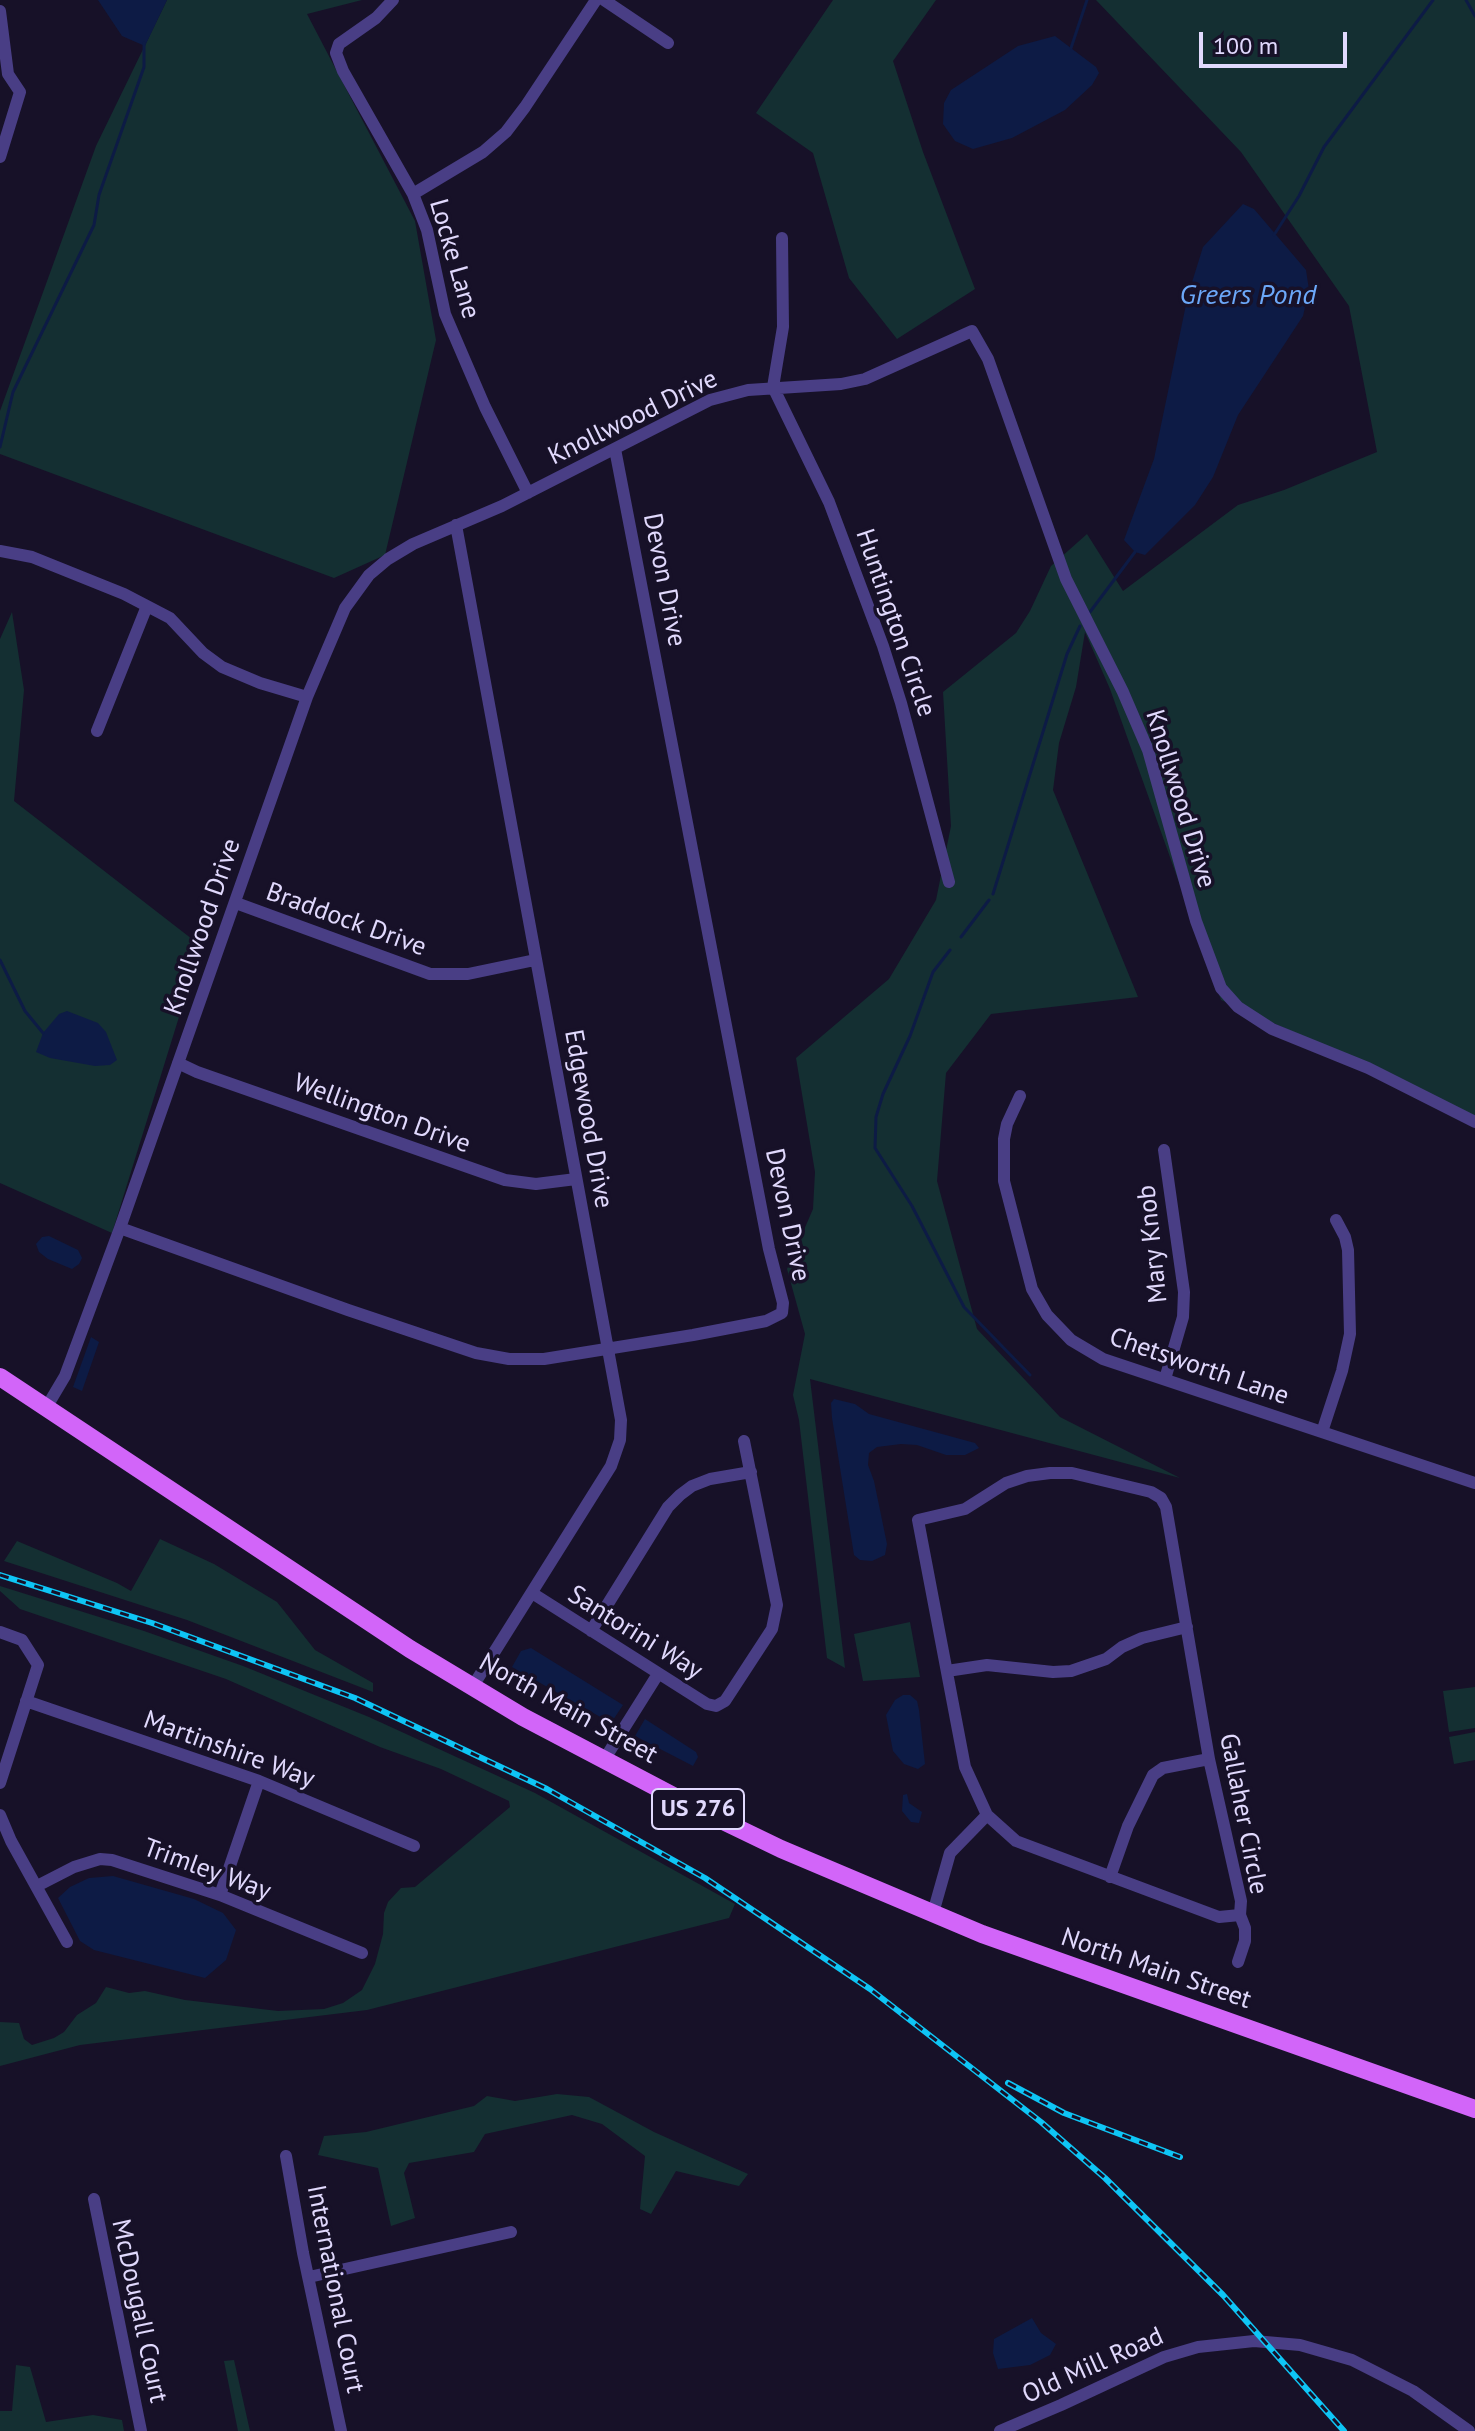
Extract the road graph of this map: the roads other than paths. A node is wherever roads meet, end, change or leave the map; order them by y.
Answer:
1 (393, 0) edge
2 (596, 0) edge
3 (604, 0) edge
4 (0, 11) edge
5 (668, 43) dead end
6 (0, 157) edge
7 (413, 194) junction
8 (782, 238) dead end
9 (773, 387) junction
10 (615, 449) junction
11 (528, 493) junction
12 (456, 525) junction
13 (0, 551) edge
14 (147, 606) junction
15 (307, 697) junction
16 (97, 731) dead end
17 (949, 882) dead end
18 (236, 903) junction
19 (535, 960) junction
20 (178, 1063) junction
21 (1020, 1096) dead end
22 (1475, 1122) edge
23 (1164, 1150) dead end
24 (576, 1179) junction
25 (1336, 1220) dead end
26 (120, 1228) junction
27 (609, 1348) junction
28 (0, 1377) edge
29 (1165, 1379) junction
30 (46, 1408) junction
31 (1322, 1432) junction
32 (744, 1441) dead end
33 (751, 1472) junction
34 (1475, 1483) edge
35 (532, 1593) junction
36 (1187, 1627) junction
37 (591, 1631) junction
38 (0, 1632) edge
39 (947, 1671) junction
40 (658, 1674) junction
41 (473, 1686) junction
42 (26, 1701) junction
43 (1209, 1759) junction
44 (604, 1760) junction
45 (259, 1781) junction
46 (0, 1783) edge
47 (0, 1815) edge
48 (987, 1815) junction
49 (414, 1846) dead end
50 (1110, 1877) junction
51 (37, 1886) junction
52 (220, 1895) junction
53 (933, 1913) junction
54 (1240, 1915) junction
55 (67, 1942) dead end
56 (362, 1953) dead end
57 (1238, 1962) dead end
58 (1475, 2109) edge
59 (286, 2156) dead end
60 (94, 2199) dead end
61 (511, 2232) dead end
62 (309, 2277) junction
63 (141, 2431) edge
64 (341, 2431) edge
65 (1000, 2431) edge
66 (1469, 2431) edge

1 - 7 street, Locke Lane
2 - 7 street
3 - 5 street
4 - 6 street
7 - 11 street, Locke Lane
8 - 9 street
9 - 10 street, Knollwood Drive
9 - 17 street, Huntington Circle
9 - 22 street, Knollwood Drive
10 - 11 street, Knollwood Drive
10 - 27 street, Devon Drive
11 - 12 street, Knollwood Drive
12 - 15 street, Knollwood Drive
12 - 19 street, Edgewood Drive
13 - 14 street
14 - 15 street
14 - 16 street
15 - 18 street, Knollwood Drive
18 - 19 street, Braddock Drive
18 - 20 street, Knollwood Drive
19 - 24 street, Edgewood Drive
20 - 24 street, Wellington Drive
20 - 26 street, Knollwood Drive
21 - 29 street, Chetsworth Lane
23 - 29 street, Mary Knob
24 - 27 street, Edgewood Drive
25 - 31 street
26 - 27 street, Devon Drive
26 - 30 street, Knollwood Drive
27 - 35 street, Edgewood Drive
28 - 30 main road, North Main Street / US 276
29 - 31 street, Chetsworth Lane
30 - 41 main road, North Main Street / US 276
31 - 34 street, Chetsworth Lane
32 - 33 street, Santorini Way
33 - 37 street
33 - 40 street, Santorini Way
35 - 37 street, Santorini Way
35 - 41 street, Edgewood Drive
36 - 39 street
36 - 39 street, Gallaher Circle
36 - 43 street, Gallaher Circle
37 - 40 street, Santorini Way
38 - 42 street
39 - 48 street, Gallaher Circle
40 - 44 street
41 - 44 main road, North Main Street / US 276
42 - 45 street, Martinshire Way
42 - 46 street
43 - 50 street
43 - 54 street, Gallaher Circle
44 - 53 main road, North Main Street / US 276
45 - 49 street, Martinshire Way
45 - 52 street
47 - 51 street
48 - 50 street, Gallaher Circle
48 - 53 street
50 - 54 street, Gallaher Circle
51 - 52 street, Trimley Way
51 - 55 street
52 - 56 street, Trimley Way
53 - 58 main road, North Main Street / US 276
54 - 57 street
59 - 62 street, International Court
60 - 63 street, McDougall Court
61 - 62 street
62 - 64 street, International Court
65 - 66 street, Old Mill Road

